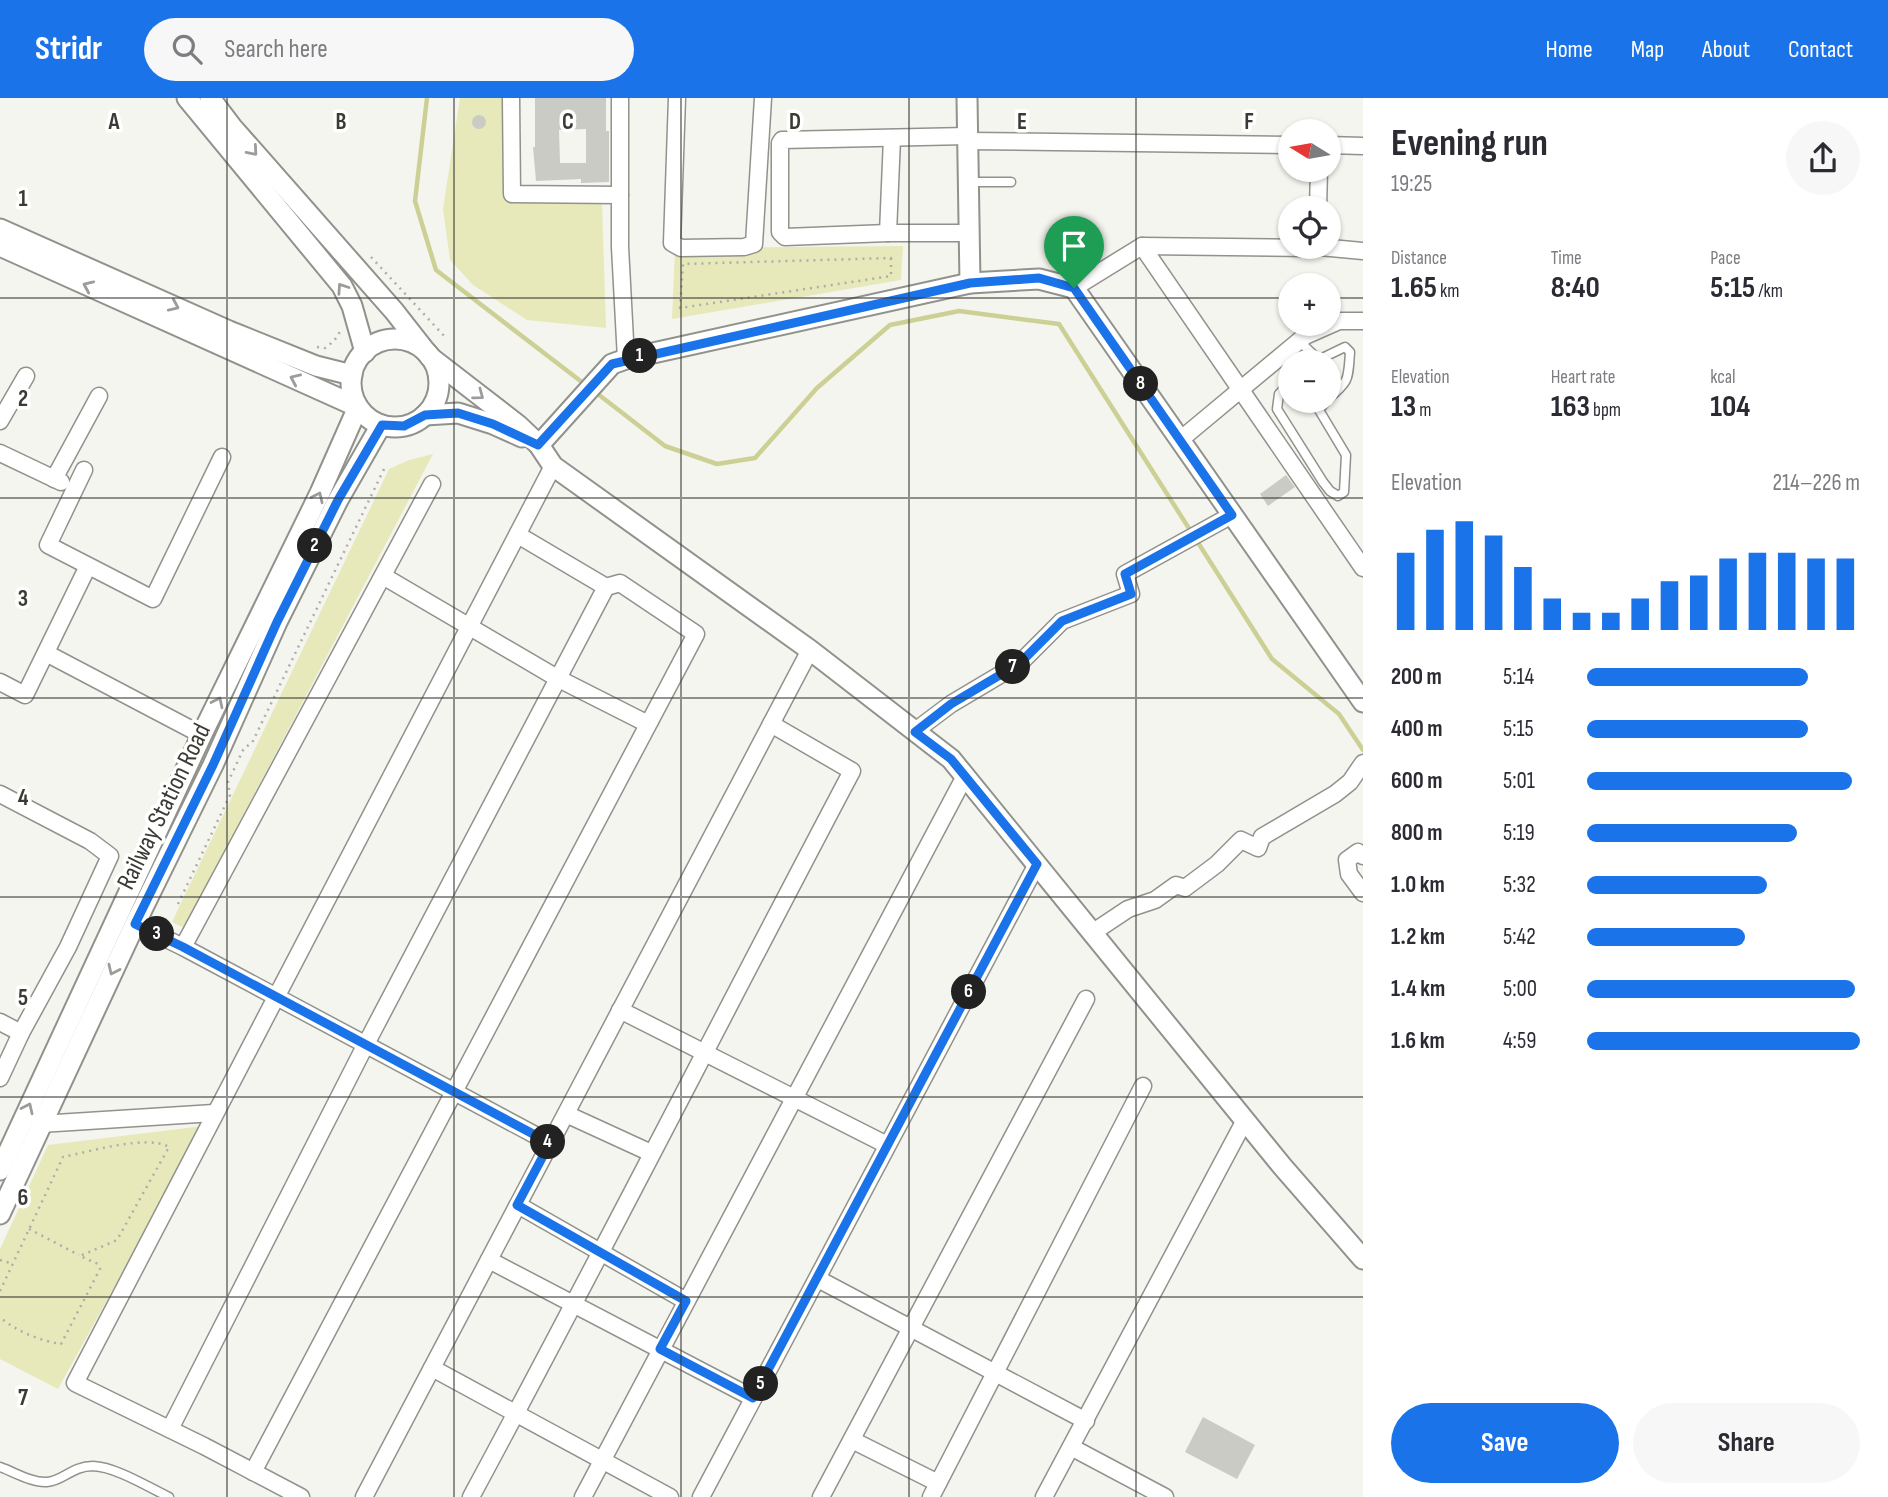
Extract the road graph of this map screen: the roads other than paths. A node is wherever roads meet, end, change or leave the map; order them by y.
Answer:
1 (187, 98) edge
2 (210, 98) edge
3 (511, 98) edge
4 (620, 98) edge
5 (677, 98) edge
6 (763, 98) edge
7 (967, 98) edge
8 (892, 138) junction
9 (968, 139) junction
10 (1278, 145) edge
11 (1341, 145) edge
12 (1363, 146) edge
13 (968, 182) junction
14 (1011, 182) dead end
15 (620, 195) junction
16 (0, 229) edge
17 (888, 233) junction
18 (969, 233) junction
19 (0, 246) edge
20 (1142, 246) junction
21 (1278, 248) edge
22 (1341, 250) edge
23 (1363, 251) edge
24 (970, 283) junction
25 (1074, 288) junction
26 (1363, 321) edge
27 (1298, 341) junction
28 (1307, 350) edge
29 (1335, 350) edge
30 (365, 352) junction
31 (430, 358) junction
32 (626, 359) junction
33 (352, 374) junction
34 (26, 376) dead end
35 (1341, 388) edge
36 (1240, 390) junction
37 (99, 396) dead end
38 (358, 407) junction
39 (1280, 413) edge
40 (1321, 413) edge
41 (425, 415) junction
42 (0, 421) edge
43 (382, 425) junction
44 (1180, 440) junction
45 (538, 445) junction
46 (0, 453) edge
47 (222, 457) dead end
48 (554, 466) junction
49 (84, 470) dead end
50 (54, 479) junction
51 (432, 484) dead end
52 (75, 489) junction
53 (1232, 515) junction
54 (517, 536) junction
55 (1356, 549) edge
56 (88, 566) junction
57 (1363, 568) edge
58 (383, 576) junction
59 (606, 587) junction
60 (469, 626) junction
61 (810, 650) junction
62 (46, 653) junction
63 (557, 678) junction
64 (0, 682) edge
65 (1363, 702) edge
66 (650, 721) junction
67 (771, 723) junction
68 (915, 732) junction
69 (202, 735) junction
70 (1363, 763) edge
71 (965, 776) junction
72 (0, 794) edge
73 (1363, 856) edge
74 (1037, 864) junction
75 (1363, 893) edge
76 (135, 924) junction
77 (1092, 933) junction
78 (183, 947) junction
79 (275, 996) junction
80 (1086, 999) dead end
81 (620, 1010) junction
82 (0, 1022) edge
83 (21, 1033) junction
84 (366, 1044) junction
85 (703, 1052) junction
86 (0, 1078) edge
87 (1143, 1086) dead end
88 (454, 1092) junction
89 (793, 1098) junction
90 (214, 1113) junction
91 (566, 1114) junction
92 (1245, 1120) junction
93 (40, 1124) junction
94 (550, 1143) junction
95 (887, 1145) junction
96 (651, 1153) junction
97 (0, 1170) edge
98 (517, 1205) junction
99 (0, 1214) edge
100 (601, 1253) junction
101 (1363, 1259) edge
102 (489, 1260) junction
103 (818, 1279) junction
104 (686, 1301) junction
105 (574, 1304) junction
106 (911, 1329) junction
107 (660, 1349) junction
108 (432, 1368) junction
109 (995, 1373) junction
110 (753, 1398) junction
111 (516, 1414) junction
112 (1086, 1421) junction
113 (170, 1429) junction
114 (852, 1440) junction
115 (1071, 1447) junction
116 (601, 1460) junction
117 (0, 1467) edge
118 (253, 1472) junction
119 (935, 1490) edge
120 (169, 1497) edge
121 (301, 1497) edge
122 (364, 1497) edge
123 (471, 1497) edge
124 (583, 1497) edge
125 (670, 1497) edge
126 (701, 1497) edge
127 (821, 1497) edge
128 (1044, 1497) edge
129 (1165, 1497) edge

30 -> 1 street
2 -> 31 street
3 - 15 street
4 - 15 street
5 - 6 street
7 - 9 street
8 - 9 street
8 - 17 street
8 - 17 street
9 - 10 street
9 - 13 street
11 - 12 street
13 - 14 lane
13 - 18 street
15 - 32 street
16 -> 33 street
17 - 18 street
18 - 24 street
38 -> 19 street
20 - 21 street
20 - 25 street
20 - 36 street
22 - 23 street
24 - 25 street
24 - 32 street
25 - 44 street
26 - 27 street
27 - 28 lane
27 - 36 street
29 - 35 lane
30 - 31 street
30 - 33 street
31 - 41 street
31 -> 45 street
32 - 45 street
33 - 38 street
34 - 42 street
36 - 44 street
36 - 55 street
37 - 50 street
38 - 43 street
69 -> 38 street, Railway Station Road
39 - 40 lane
41 - 43 street
41 - 45 street
43 - 76 street, Railway Station Road
44 - 53 street
45 - 48 street
46 - 50 street
47 - 56 street
48 - 54 street
48 - 61 street
49 - 52 street
50 - 52 street
51 - 58 street
52 - 56 street
53 - 65 street
53 - 68 street
54 - 59 street
54 - 60 street
55 - 57 street
56 - 62 street
58 - 60 street
58 - 78 street
59 - 63 street
59 - 66 street
60 - 63 street
60 - 79 street
61 - 67 street
61 - 68 street
62 - 64 street
62 - 69 street
63 - 66 street
63 - 84 street
66 - 88 street
67 - 81 street
67 - 85 street
68 - 71 street
97 -> 69 street, Railway Station Road
70 - 77 street
71 - 74 street
71 - 89 street
72 - 83 street
73 - 75 street
74 - 77 street
74 - 95 street
76 - 78 street
76 -> 93 street, Railway Station Road
77 - 92 street
78 - 79 street
79 - 84 street
79 - 90 street
80 - 106 street
81 - 85 street
81 - 91 street
82 - 83 street
83 - 86 street
84 - 88 street
84 - 113 street
85 - 89 street
85 - 96 street
87 - 109 street
88 - 94 street
88 - 118 street
89 - 95 street
89 - 104 street
90 - 93 street
90 - 113 street
91 - 94 street
91 - 96 street
92 - 101 street
92 - 112 street
93 - 99 street, Railway Station Road
94 - 98 street
95 - 103 street
96 - 100 street
98 - 100 street
98 - 102 street
100 - 104 street
100 - 105 street
102 - 105 street
102 - 108 street
103 - 106 street
103 - 110 street
104 - 107 street
105 - 107 street
105 - 111 street
106 - 109 street
106 - 114 street
107 - 110 street
107 - 116 street
108 - 111 street
108 - 122 street
109 - 112 street
109 - 119 street
110 - 126 street
111 - 116 street
111 - 123 street
112 - 115 street
113 - 118 street
114 - 119 street
114 - 127 street
115 - 128 street
115 - 129 street
116 - 124 street
116 - 125 street
117 - 120 lane
118 - 121 street

